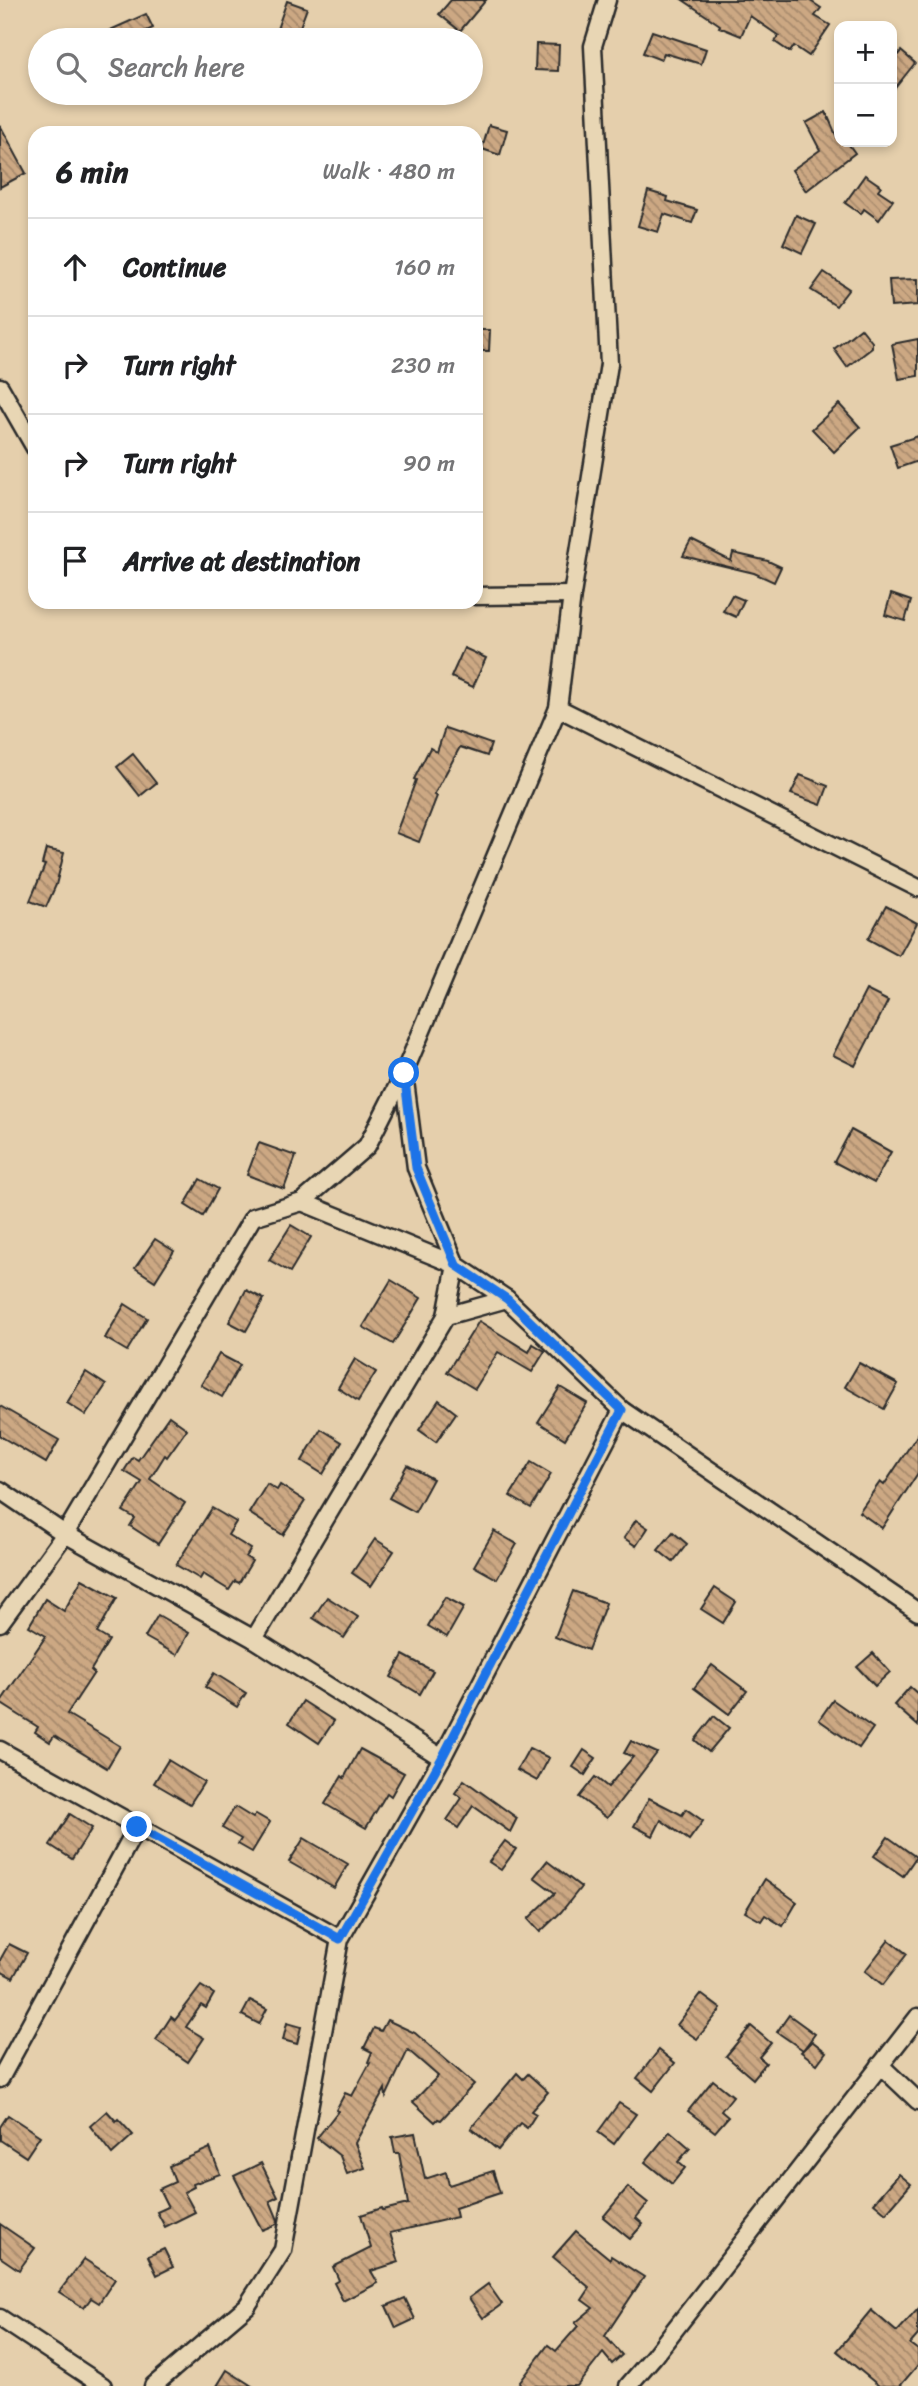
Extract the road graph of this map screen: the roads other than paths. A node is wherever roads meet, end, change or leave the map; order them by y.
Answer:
1 (607, 0) edge
2 (0, 387) edge
3 (28, 436) edge
4 (572, 595) junction
5 (483, 596) edge
6 (558, 708) junction
7 (918, 888) edge
8 (404, 1073) junction
9 (302, 1202) junction
10 (456, 1265) junction
11 (507, 1299) junction
12 (446, 1316) junction
13 (622, 1410) junction
14 (0, 1490) edge
15 (65, 1534) junction
16 (918, 1612) edge
17 (0, 1623) edge
18 (254, 1639) junction
19 (0, 1750) edge
20 (442, 1758) junction
21 (137, 1827) junction
22 (340, 1939) junction
23 (918, 2017) edge
24 (880, 2065) junction
25 (0, 2079) edge
26 (918, 2101) edge
27 (0, 2318) edge
28 (103, 2386) edge
29 (153, 2386) edge
30 (628, 2386) edge

1 - 4 street
2 - 3 street
4 - 5 street
4 - 6 street
6 - 7 street
6 - 8 street
8 - 9 street
8 - 10 street
9 - 10 street
9 - 15 street
10 - 11 street
10 - 12 street
11 - 12 street
11 - 13 street
12 - 18 street
13 - 16 street
13 - 20 street
14 - 15 street
15 - 17 street
15 - 18 street
18 - 20 street
19 - 21 street
20 - 22 street
21 - 22 street
21 - 25 street
22 - 29 street
23 - 24 street
24 - 26 street
24 - 30 street
27 - 28 street

